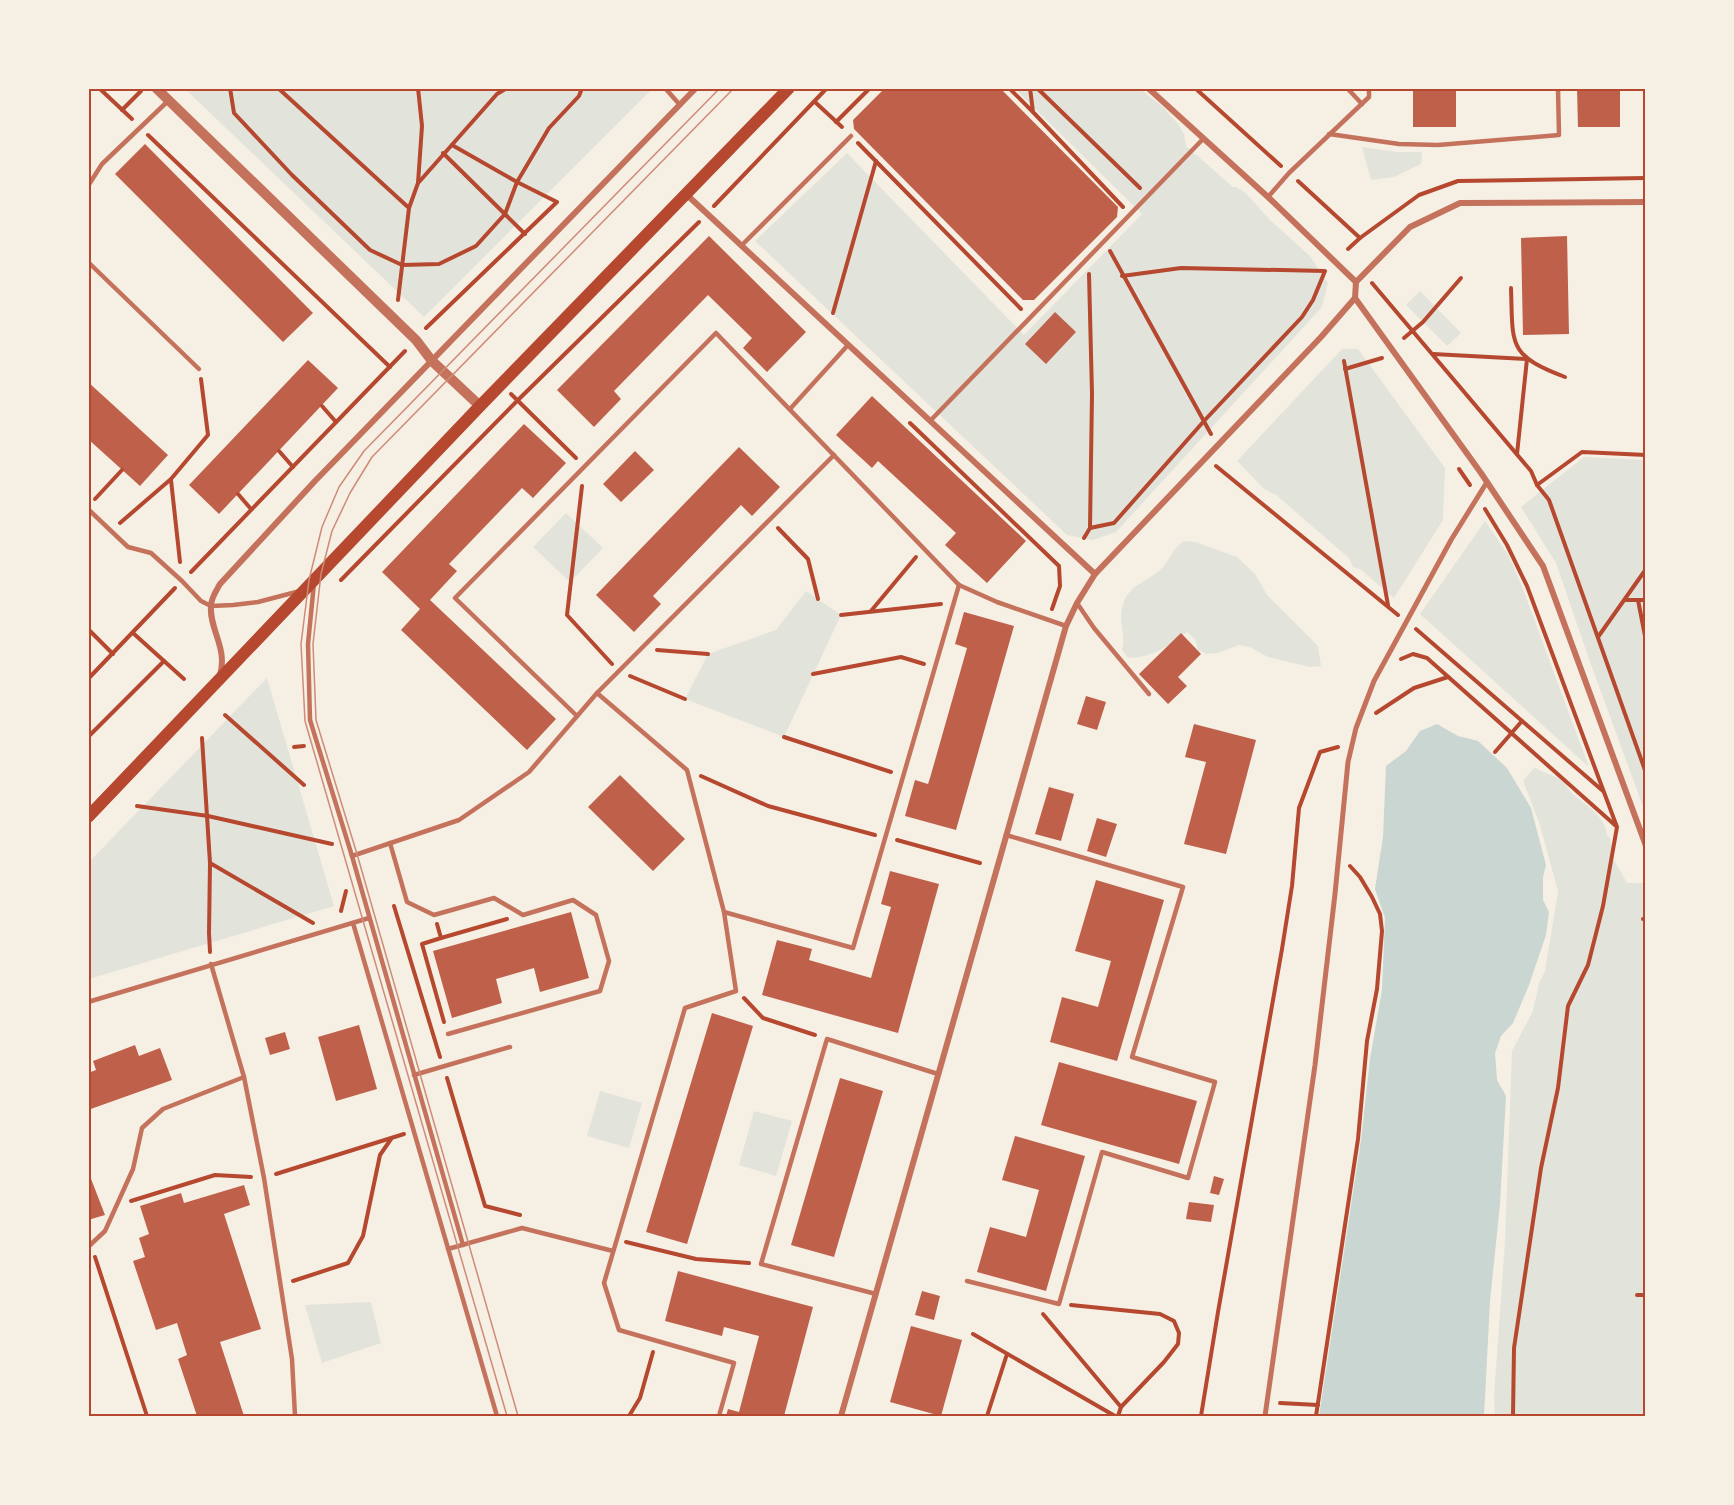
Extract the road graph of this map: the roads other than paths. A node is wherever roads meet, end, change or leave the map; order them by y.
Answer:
1 (156, 88) edge
2 (665, 88) edge
3 (696, 88) edge
4 (789, 88) edge
5 (1148, 88) edge
6 (1347, 88) edge
7 (1369, 88) edge
8 (1558, 88) edge
9 (169, 101) junction
10 (1362, 104) junction
11 (680, 105) junction
12 (1329, 134) junction
13 (851, 136) road end
14 (1203, 139) junction
15 (88, 186) edge
16 (687, 195) junction
17 (1268, 197) junction
18 (1646, 202) edge
19 (741, 246) junction
20 (88, 262) edge
21 (1356, 282) junction
22 (1355, 298) junction
23 (848, 345) junction
24 (432, 361) junction
25 (199, 369) road end
26 (480, 406) junction
27 (790, 409) junction
28 (930, 421) junction
29 (834, 454) junction
30 (1487, 482) junction
31 (88, 508) edge
32 (1095, 574) junction
33 (310, 585) junction
34 (959, 585) junction
35 (1077, 603) junction
36 (211, 606) junction
37 (1066, 626) junction
38 (218, 682) junction
39 (597, 693) junction
40 (1149, 694) dead end
41 (577, 716) junction
42 (88, 817) edge
43 (1006, 835) junction
44 (390, 843) junction
45 (1646, 846) edge
46 (352, 856) junction
47 (724, 912) junction
48 (369, 918) junction
49 (353, 923) junction
50 (211, 964) junction
51 (88, 1002) edge
52 (448, 1034) road end
53 (510, 1047) dead end
54 (938, 1074) junction
55 (414, 1075) junction
56 (244, 1077) junction
57 (463, 1245) junction
58 (90, 1246) edge
59 (448, 1249) junction
60 (613, 1251) junction
61 (968, 1281) dead end
62 (876, 1294) junction
63 (296, 1416) edge
64 (497, 1416) edge
65 (719, 1416) edge
66 (841, 1416) edge
67 (1265, 1416) edge

1 - 9 street
2 - 11 lane
3 - 11 street
4 - 16 main road
5 - 14 street
6 - 10 lane
7 - 10 lane
8 - 12 lane
9 - 15 lane
9 - 24 street
10 - 12 lane
11 - 24 street
12 - 17 lane
13 - 19 lane
14 - 17 street
14 - 28 lane
16 - 19 street
16 - 26 main road
17 - 21 street
18 - 21 street
19 - 23 street
20 - 25 lane
21 - 22 street
22 - 30 street
22 - 32 street
23 - 27 lane
23 - 28 street
24 - 26 street
24 - 36 street
26 - 33 main road
27 - 29 lane
27 - 41 lane
28 - 32 street
29 - 34 lane
29 - 39 lane
30 - 45 street
30 - 67 street
31 - 36 lane
32 - 35 street
33 - 36 lane
33 - 38 main road
33 - 46 lane
34 - 37 lane
34 - 47 lane
35 - 37 street
35 - 40 lane
36 - 38 street
37 - 43 street
38 - 42 main road
39 - 41 lane
39 - 47 lane
41 - 44 lane
43 - 54 street
43 - 61 lane
44 - 46 lane
44 - 52 lane
46 - 48 lane
47 - 60 lane
48 - 49 lane
48 - 55 lane
49 - 50 lane
49 - 59 lane
50 - 51 lane
50 - 56 lane
53 - 55 lane
54 - 62 street
54 - 62 lane
55 - 57 lane
56 - 58 lane
56 - 63 lane
57 - 59 lane
57 - 60 lane
59 - 64 lane
60 - 65 lane
62 - 66 street

